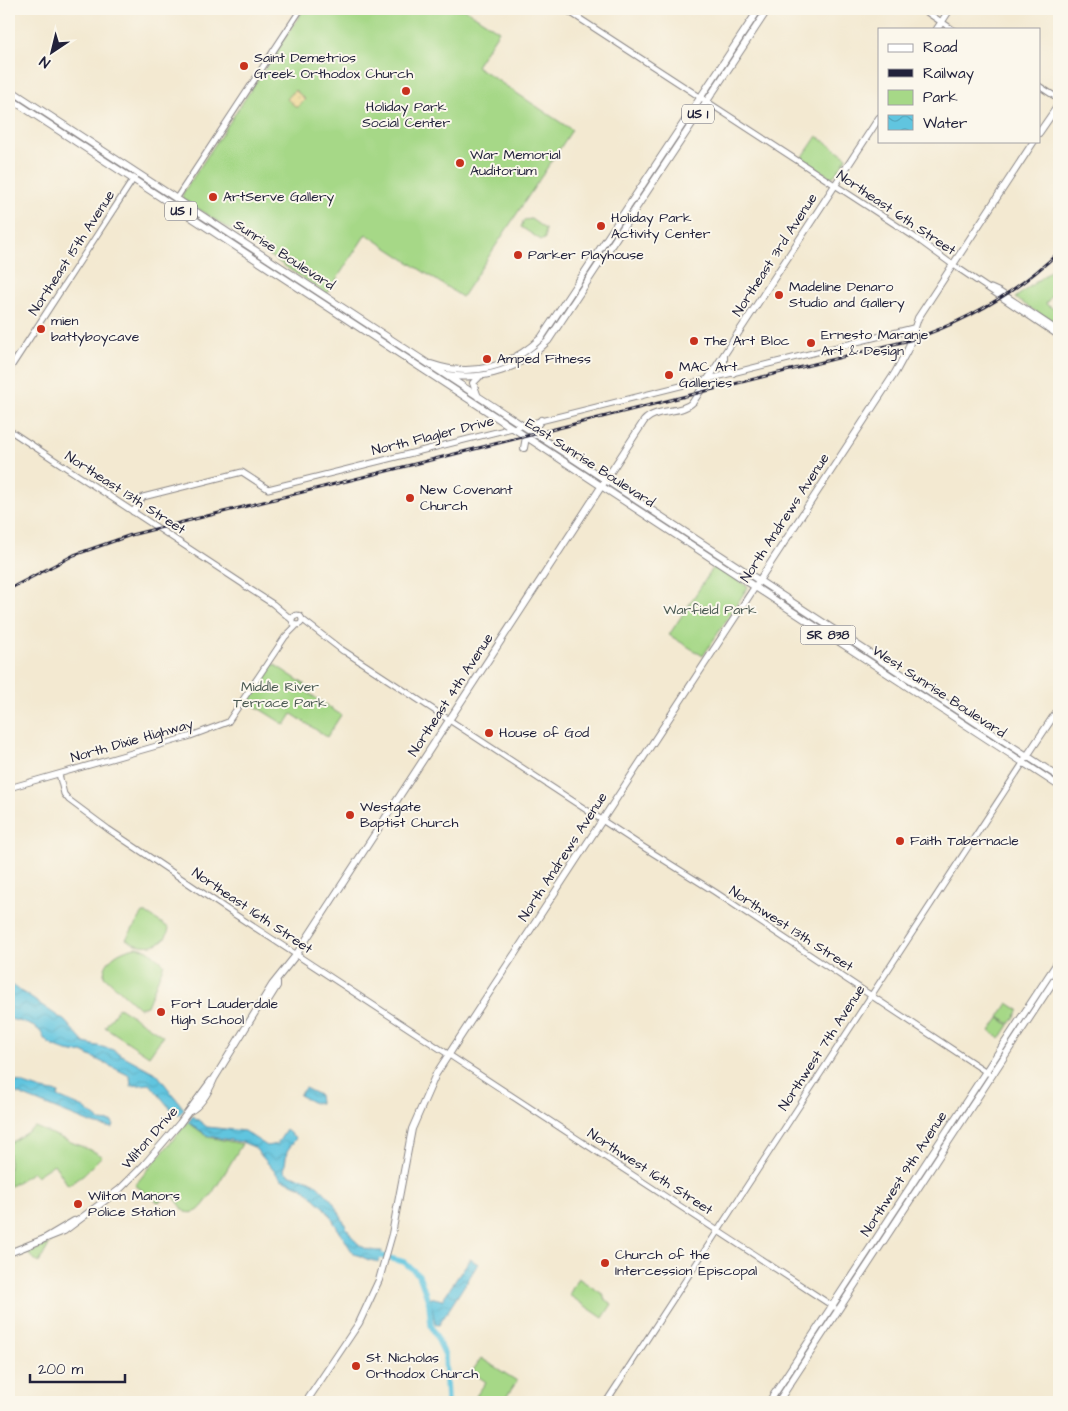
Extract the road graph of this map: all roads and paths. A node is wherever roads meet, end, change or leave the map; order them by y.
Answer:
1 (301, 9) edge
2 (565, 9) edge
3 (768, 9) edge
4 (922, 9) edge
5 (950, 9) edge
6 (759, 12) edge
7 (942, 22) junction
8 (938, 28) edge
9 (951, 28) edge
10 (1040, 87) edge
11 (9, 89) edge
12 (9, 98) edge
13 (1059, 99) edge
14 (704, 100) junction
15 (1059, 104) edge
16 (878, 120) edge
17 (60, 123) junction
18 (50, 125) junction
19 (1040, 132) edge
20 (1033, 142) edge
21 (135, 176) junction
22 (652, 178) junction
23 (834, 186) junction
24 (176, 199) junction
25 (248, 255) junction
26 (261, 255) junction
27 (953, 265) junction
28 (988, 288) junction
29 (314, 298) junction
30 (327, 298) junction
31 (352, 323) junction
32 (365, 323) junction
33 (912, 328) junction
34 (1059, 331) edge
35 (1059, 336) edge
36 (724, 356) junction
37 (421, 359) junction
38 (411, 362) junction
39 (9, 370) edge
40 (733, 373) junction
41 (443, 374) junction
42 (480, 376) junction
43 (709, 379) junction
44 (478, 397) junction
45 (541, 420) junction
46 (644, 421) joint
47 (521, 425) junction
48 (512, 428) junction
49 (9, 430) edge
50 (535, 434) junction
51 (526, 437) junction
52 (537, 444) junction
53 (550, 444) junction
54 (524, 448) dead end
55 (603, 483) junction
56 (133, 512) junction
57 (683, 530) junction
58 (671, 531) junction
59 (679, 536) junction
60 (693, 536) junction
61 (757, 583) junction
62 (296, 621) junction
63 (831, 636) junction
64 (845, 636) junction
65 (950, 705) junction
66 (938, 706) junction
67 (1059, 708) edge
68 (450, 720) junction
69 (1025, 760) junction
70 (59, 774) junction
71 (1059, 777) edge
72 (1059, 786) edge
73 (9, 788) edge
74 (602, 820) junction
75 (296, 955) junction
76 (1059, 960) edge
77 (1059, 973) edge
78 (872, 996) junction
79 (448, 1054) junction
80 (988, 1074) junction
81 (190, 1111) joint
82 (97, 1207) junction
83 (68, 1224) junction
84 (719, 1230) junction
85 (64, 1232) junction
86 (41, 1240) junction
87 (9, 1253) edge
88 (836, 1308) junction
89 (306, 1402) edge
90 (606, 1402) edge
91 (770, 1402) edge
92 (778, 1402) edge

1 - 24 street
2 - 14 street, Northeast 6th Street
3 - 6 main road, US 1
4 - 7 street
5 - 7 main road
6 - 14 main road, US 1
6 - 14 main road, US 1
7 - 8 main road
7 - 9 street
10 - 13 street
11 - 17 main road, Sunrise Boulevard / US 1
12 - 18 main road, Sunrise Boulevard / US 1
14 - 22 main road, US 1
14 - 22 main road, US 1
14 - 23 street, Northeast 6th Street
15 - 19 main road
16 - 23 main road, Northeast 3rd Avenue
17 - 18 main road
17 - 21 main road, Sunrise Boulevard / US 1
18 - 21 main road, Sunrise Boulevard / US 1
20 - 27 main road, North Andrews Avenue
21 - 24 main road, Sunrise Boulevard / US 1
21 - 25 main road, Sunrise Boulevard / US 1
21 - 39 street, Northeast 15th Avenue
22 - 37 main road, US 1
22 - 42 main road, US 1
23 - 27 street, Northeast 6th Street
23 - 36 main road, Northeast 3rd Avenue
24 - 26 main road, Sunrise Boulevard / US 1
25 - 26 main road
25 - 29 main road, Sunrise Boulevard / US 1
26 - 30 main road, Sunrise Boulevard / US 1
27 - 28 street, Northeast 6th Street
27 - 33 main road, North Andrews Avenue
28 - 34 street
28 - 35 street
29 - 30 main road
29 - 31 main road, Sunrise Boulevard / US 1
30 - 32 main road, Sunrise Boulevard / US 1
31 - 32 main road
31 - 38 main road, Sunrise Boulevard / US 1
32 - 37 main road, Sunrise Boulevard / US 1
33 - 40 street, North Flagler Drive
33 - 61 main road, North Andrews Avenue
36 - 40 main road
36 - 43 main road, Northeast 3rd Avenue
37 - 41 main road, East Sunrise Boulevard / SR 838
38 - 41 main road
38 - 48 main road, East Sunrise Boulevard / SR 838
40 - 43 street, North Flagler Drive
41 - 42 main road, US 1
41 - 44 main road, East Sunrise Boulevard / SR 838
42 - 44 main road
43 - 45 street, North Flagler Drive
43 - 46 main road, Northeast 3rd Avenue
44 - 47 main road, East Sunrise Boulevard / SR 838
45 - 47 street, North Flagler Drive
45 - 50 main road
46 - 55 main road, Northeast 4th Avenue
47 - 48 street, North Flagler Drive
47 - 50 main road, East Sunrise Boulevard / SR 838
48 - 51 main road, East Sunrise Boulevard / SR 838
48 - 56 street, North Flagler Drive
49 - 56 street, Northeast 13th Street
50 - 53 main road, East Sunrise Boulevard / SR 838
51 - 52 main road, East Sunrise Boulevard / SR 838
51 - 54 main road
52 - 53 main road
52 - 55 main road, East Sunrise Boulevard / SR 838
53 - 55 main road, East Sunrise Boulevard / SR 838
55 - 57 main road, East Sunrise Boulevard / SR 838
55 - 58 main road, East Sunrise Boulevard / SR 838
55 - 68 main road, Northeast 4th Avenue
56 - 62 street, Northeast 13th Street
57 - 58 main road
57 - 60 main road, East Sunrise Boulevard / SR 838
58 - 59 main road, East Sunrise Boulevard / SR 838
59 - 60 main road
59 - 61 main road, East Sunrise Boulevard / SR 838
60 - 61 main road, East Sunrise Boulevard / SR 838
61 - 63 main road, West Sunrise Boulevard / SR 838
61 - 64 main road, West Sunrise Boulevard / SR 838
61 - 74 main road, North Andrews Avenue
62 - 68 street, Northeast 13th Street
62 - 70 street, North Dixie Highway
63 - 64 main road
63 - 66 main road, West Sunrise Boulevard / SR 838
64 - 65 main road, West Sunrise Boulevard / SR 838
65 - 66 main road
65 - 69 main road, West Sunrise Boulevard / SR 838
66 - 69 main road, West Sunrise Boulevard / SR 838
67 - 69 main road, Northwest 7th Avenue
68 - 74 street, Northeast 13th Street
68 - 75 main road, Northeast 4th Avenue
69 - 71 main road, West Sunrise Boulevard / SR 838
69 - 72 main road, West Sunrise Boulevard / SR 838
69 - 78 street, Northwest 7th Avenue
70 - 73 street, North Dixie Highway
70 - 75 street, Northeast 16th Street
74 - 78 street, Northwest 13th Street
74 - 79 main road, North Andrews Avenue
75 - 79 street, Northeast 16th Street
75 - 81 main road, Northeast 4th Avenue
76 - 80 main road, Northwest 9th Avenue
77 - 80 main road, Northwest 9th Avenue
78 - 80 street, Northwest 13th Street
78 - 84 street, Northwest 7th Avenue
79 - 84 street, Northwest 16th Street
79 - 89 main road, North Andrews Avenue
80 - 88 main road, Northwest 9th Avenue
81 - 82 main road, Wilton Drive
82 - 83 main road, Wilton Drive
82 - 85 main road, Wilton Drive
83 - 85 main road
83 - 86 main road, Wilton Drive
84 - 88 street, Northwest 16th Street
84 - 90 street, Northwest 7th Avenue
85 - 86 main road, Wilton Drive
86 - 87 main road, Wilton Drive
88 - 91 main road, Northwest 9th Avenue
88 - 92 main road, Northwest 9th Avenue

